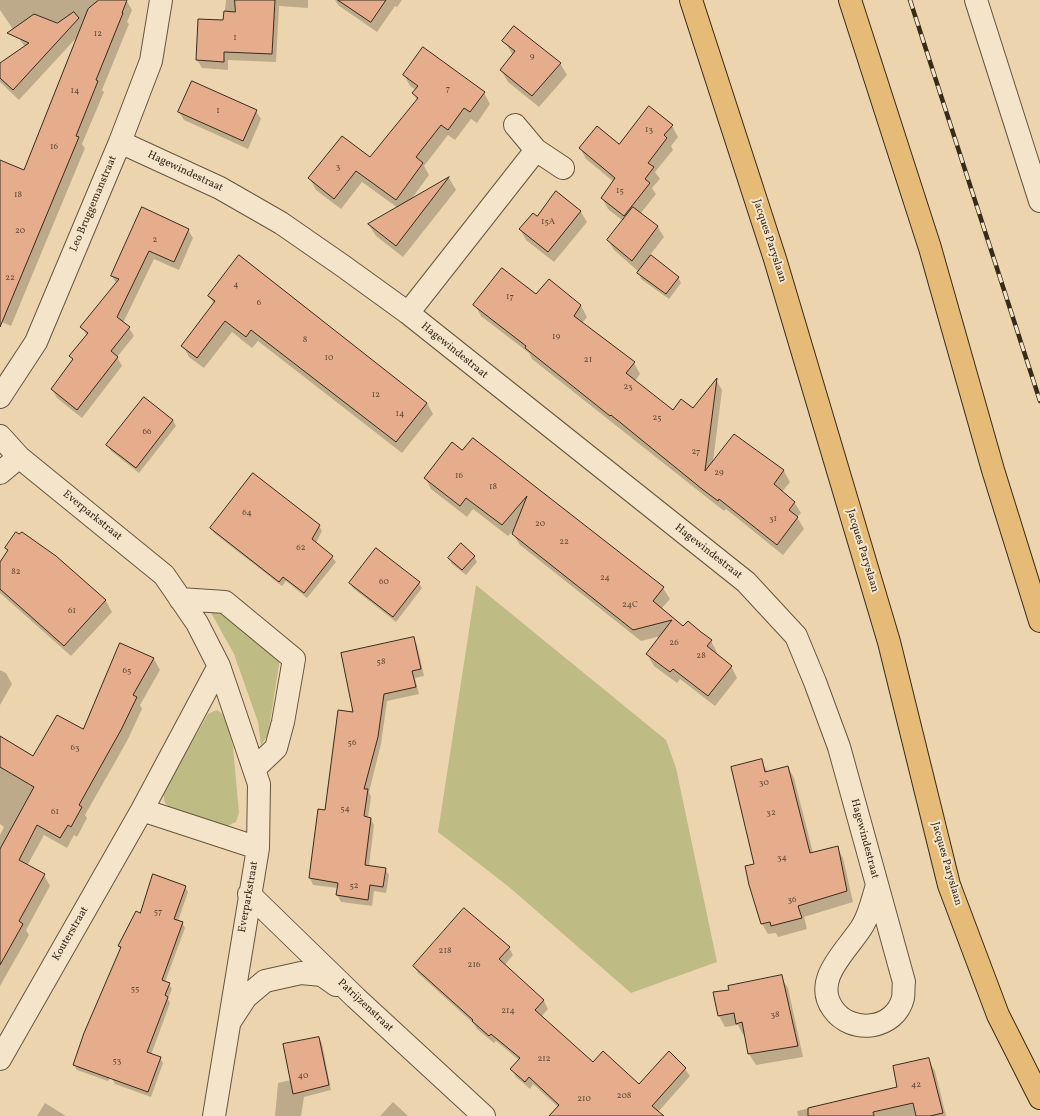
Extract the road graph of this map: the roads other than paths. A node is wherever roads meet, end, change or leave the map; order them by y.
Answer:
1 (161, 0) edge
2 (691, 0) edge
3 (850, 0) edge
4 (976, 0) edge
5 (515, 125) dead end
6 (120, 142) junction
7 (536, 150) junction
8 (563, 168) dead end
9 (1040, 201) edge
10 (408, 313) junction
11 (0, 396) edge
12 (0, 436) edge
13 (19, 457) junction
14 (0, 473) edge
15 (180, 599) junction
16 (1040, 622) edge
17 (219, 666) junction
18 (254, 769) junction
19 (142, 810) junction
20 (258, 848) junction
21 (877, 885) junction
22 (249, 894) junction
23 (356, 998) junction
24 (228, 1024) junction
25 (0, 1059) edge
26 (1040, 1098) edge
27 (214, 1116) edge
28 (484, 1116) edge

1 - 6 street, Leo Bruggemanstraat
2 - 26 highway, Jacques Paryslaan
3 - 16 highway
4 - 9 street
5 - 7 street
6 - 10 street, Hagewindestraat
6 - 11 street, Leo Bruggemanstraat
7 - 8 street
7 - 10 street
10 - 21 street, Hagewindestraat
12 - 13 street, Everparkstraat
13 - 14 street
13 - 15 street, Everparkstraat
15 - 17 street, Everparkstraat
15 - 18 street
17 - 18 street, Everparkstraat
17 - 19 street, Kouterstraat
18 - 20 street, Everparkstraat
19 - 20 street
19 - 25 street, Kouterstraat
20 - 22 street, Everparkstraat
21 - 21 street, Hagewindestraat
22 - 23 street, Patrijzenstraat
22 - 24 street, Everparkstraat
23 - 24 street, Everparkstraat
23 - 28 street, Patrijzenstraat
24 - 27 street, Everparkstraat

